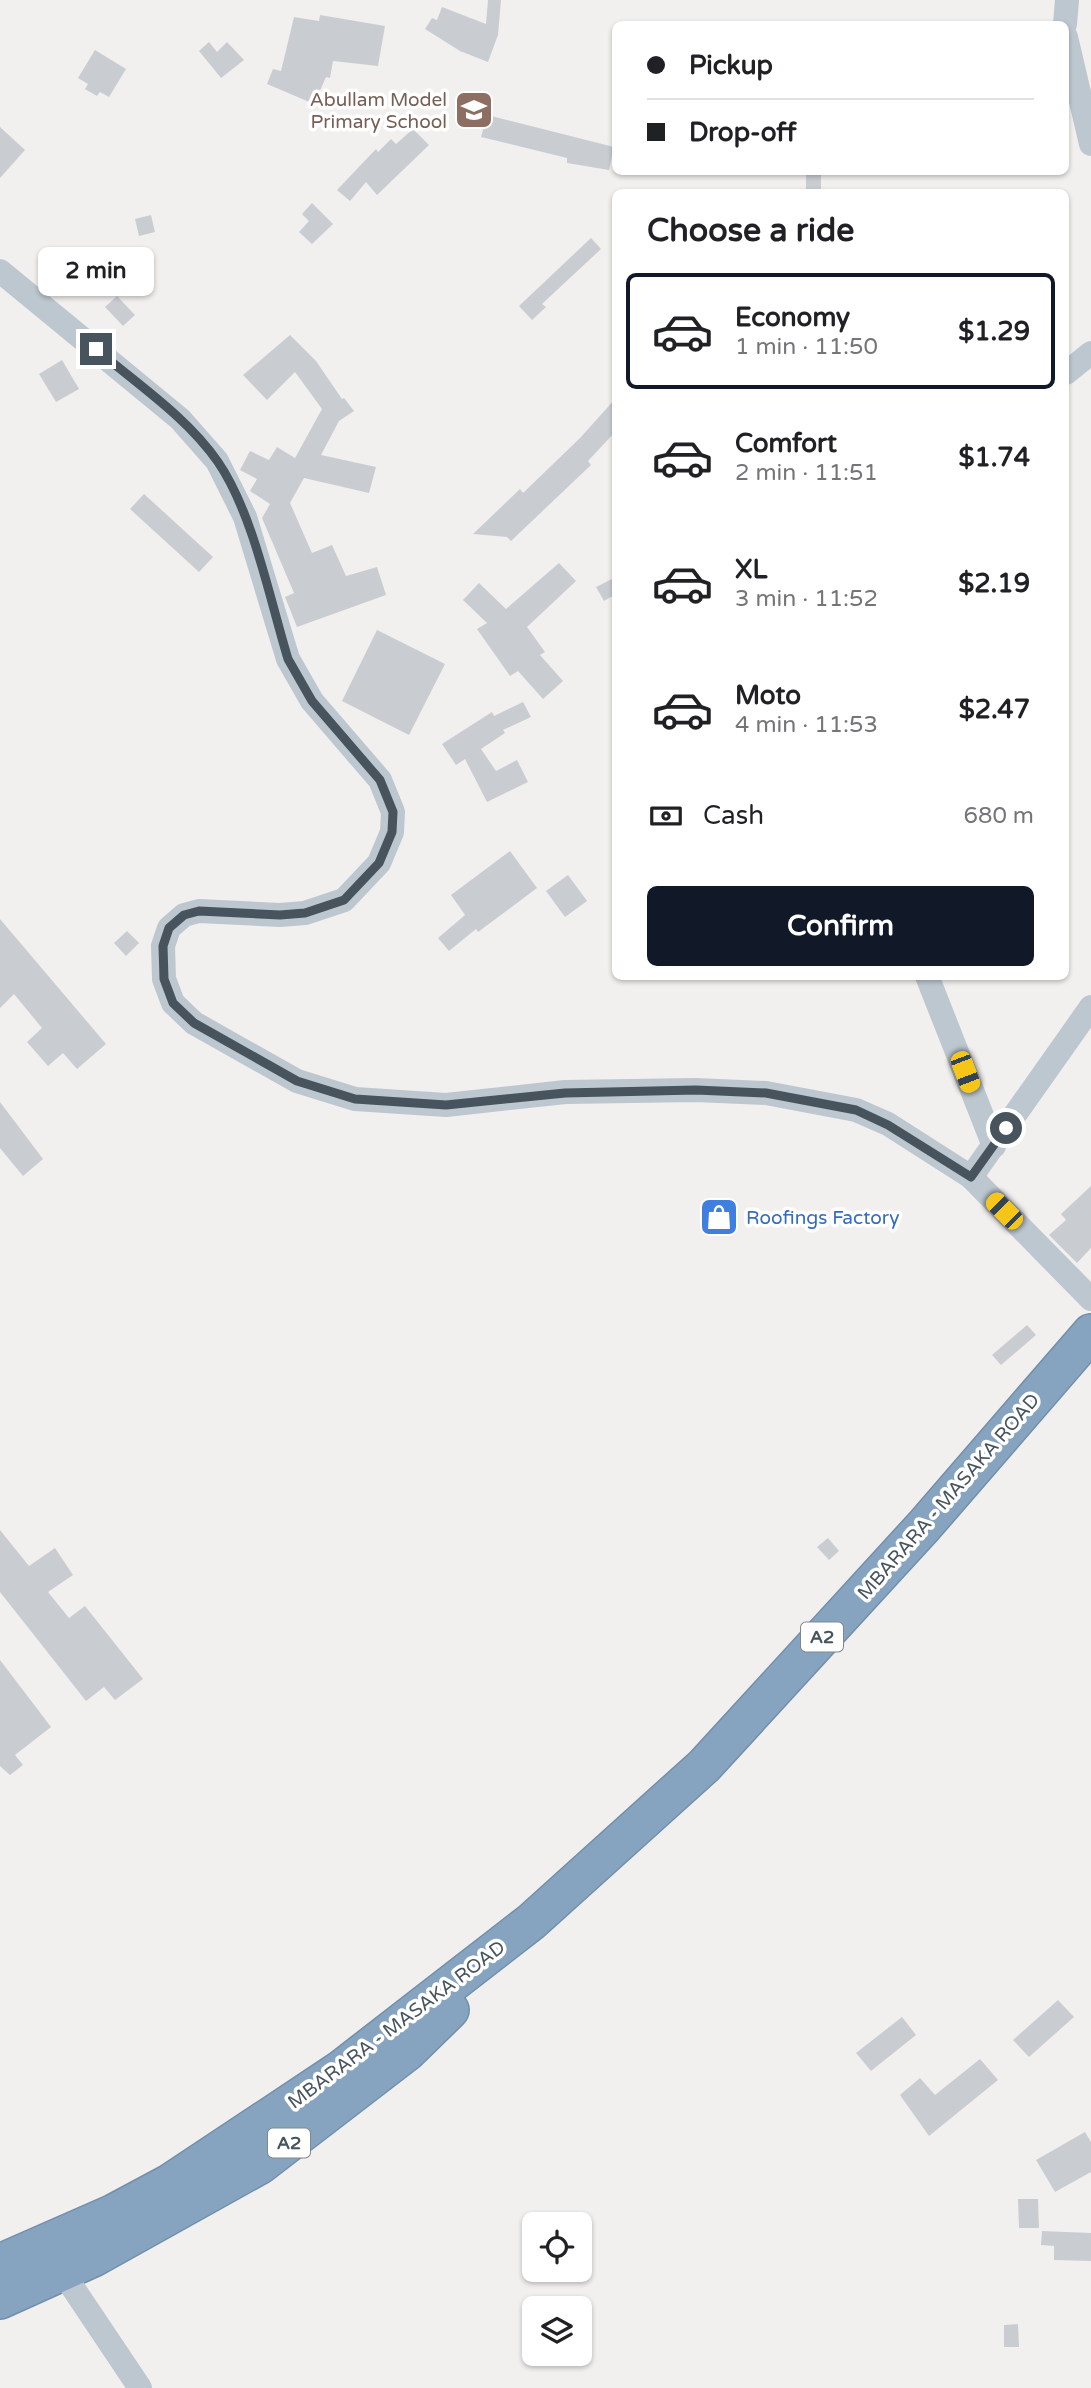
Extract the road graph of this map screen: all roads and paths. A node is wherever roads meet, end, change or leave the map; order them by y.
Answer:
1 (1067, 0) edge
2 (1065, 21) edge
3 (1069, 50) edge
4 (1091, 144) edge
5 (0, 271) edge
6 (1091, 353) edge
7 (1069, 371) edge
8 (929, 980) edge
9 (1091, 1007) edge
10 (994, 1146) junction
11 (971, 1177) junction
12 (1091, 1299) edge
13 (1091, 1333) edge
14 (531, 1922) junction
15 (0, 2263) edge
16 (63, 2273) junction
17 (0, 2300) edge
18 (140, 2388) edge

1 - 2 street
3 - 4 street
5 - 11 street
6 - 7 street
8 - 10 street
9 - 10 street
10 - 11 street
11 - 12 street
13 - 14 highway, MBARARA - MASAKA ROAD / A2
14 - 15 highway, MBARARA - MASAKA ROAD / A2
14 - 16 highway, MBARARA - MASAKA ROAD / A2
16 - 17 highway, MBARARA - MASAKA ROAD / A2
16 - 18 street

